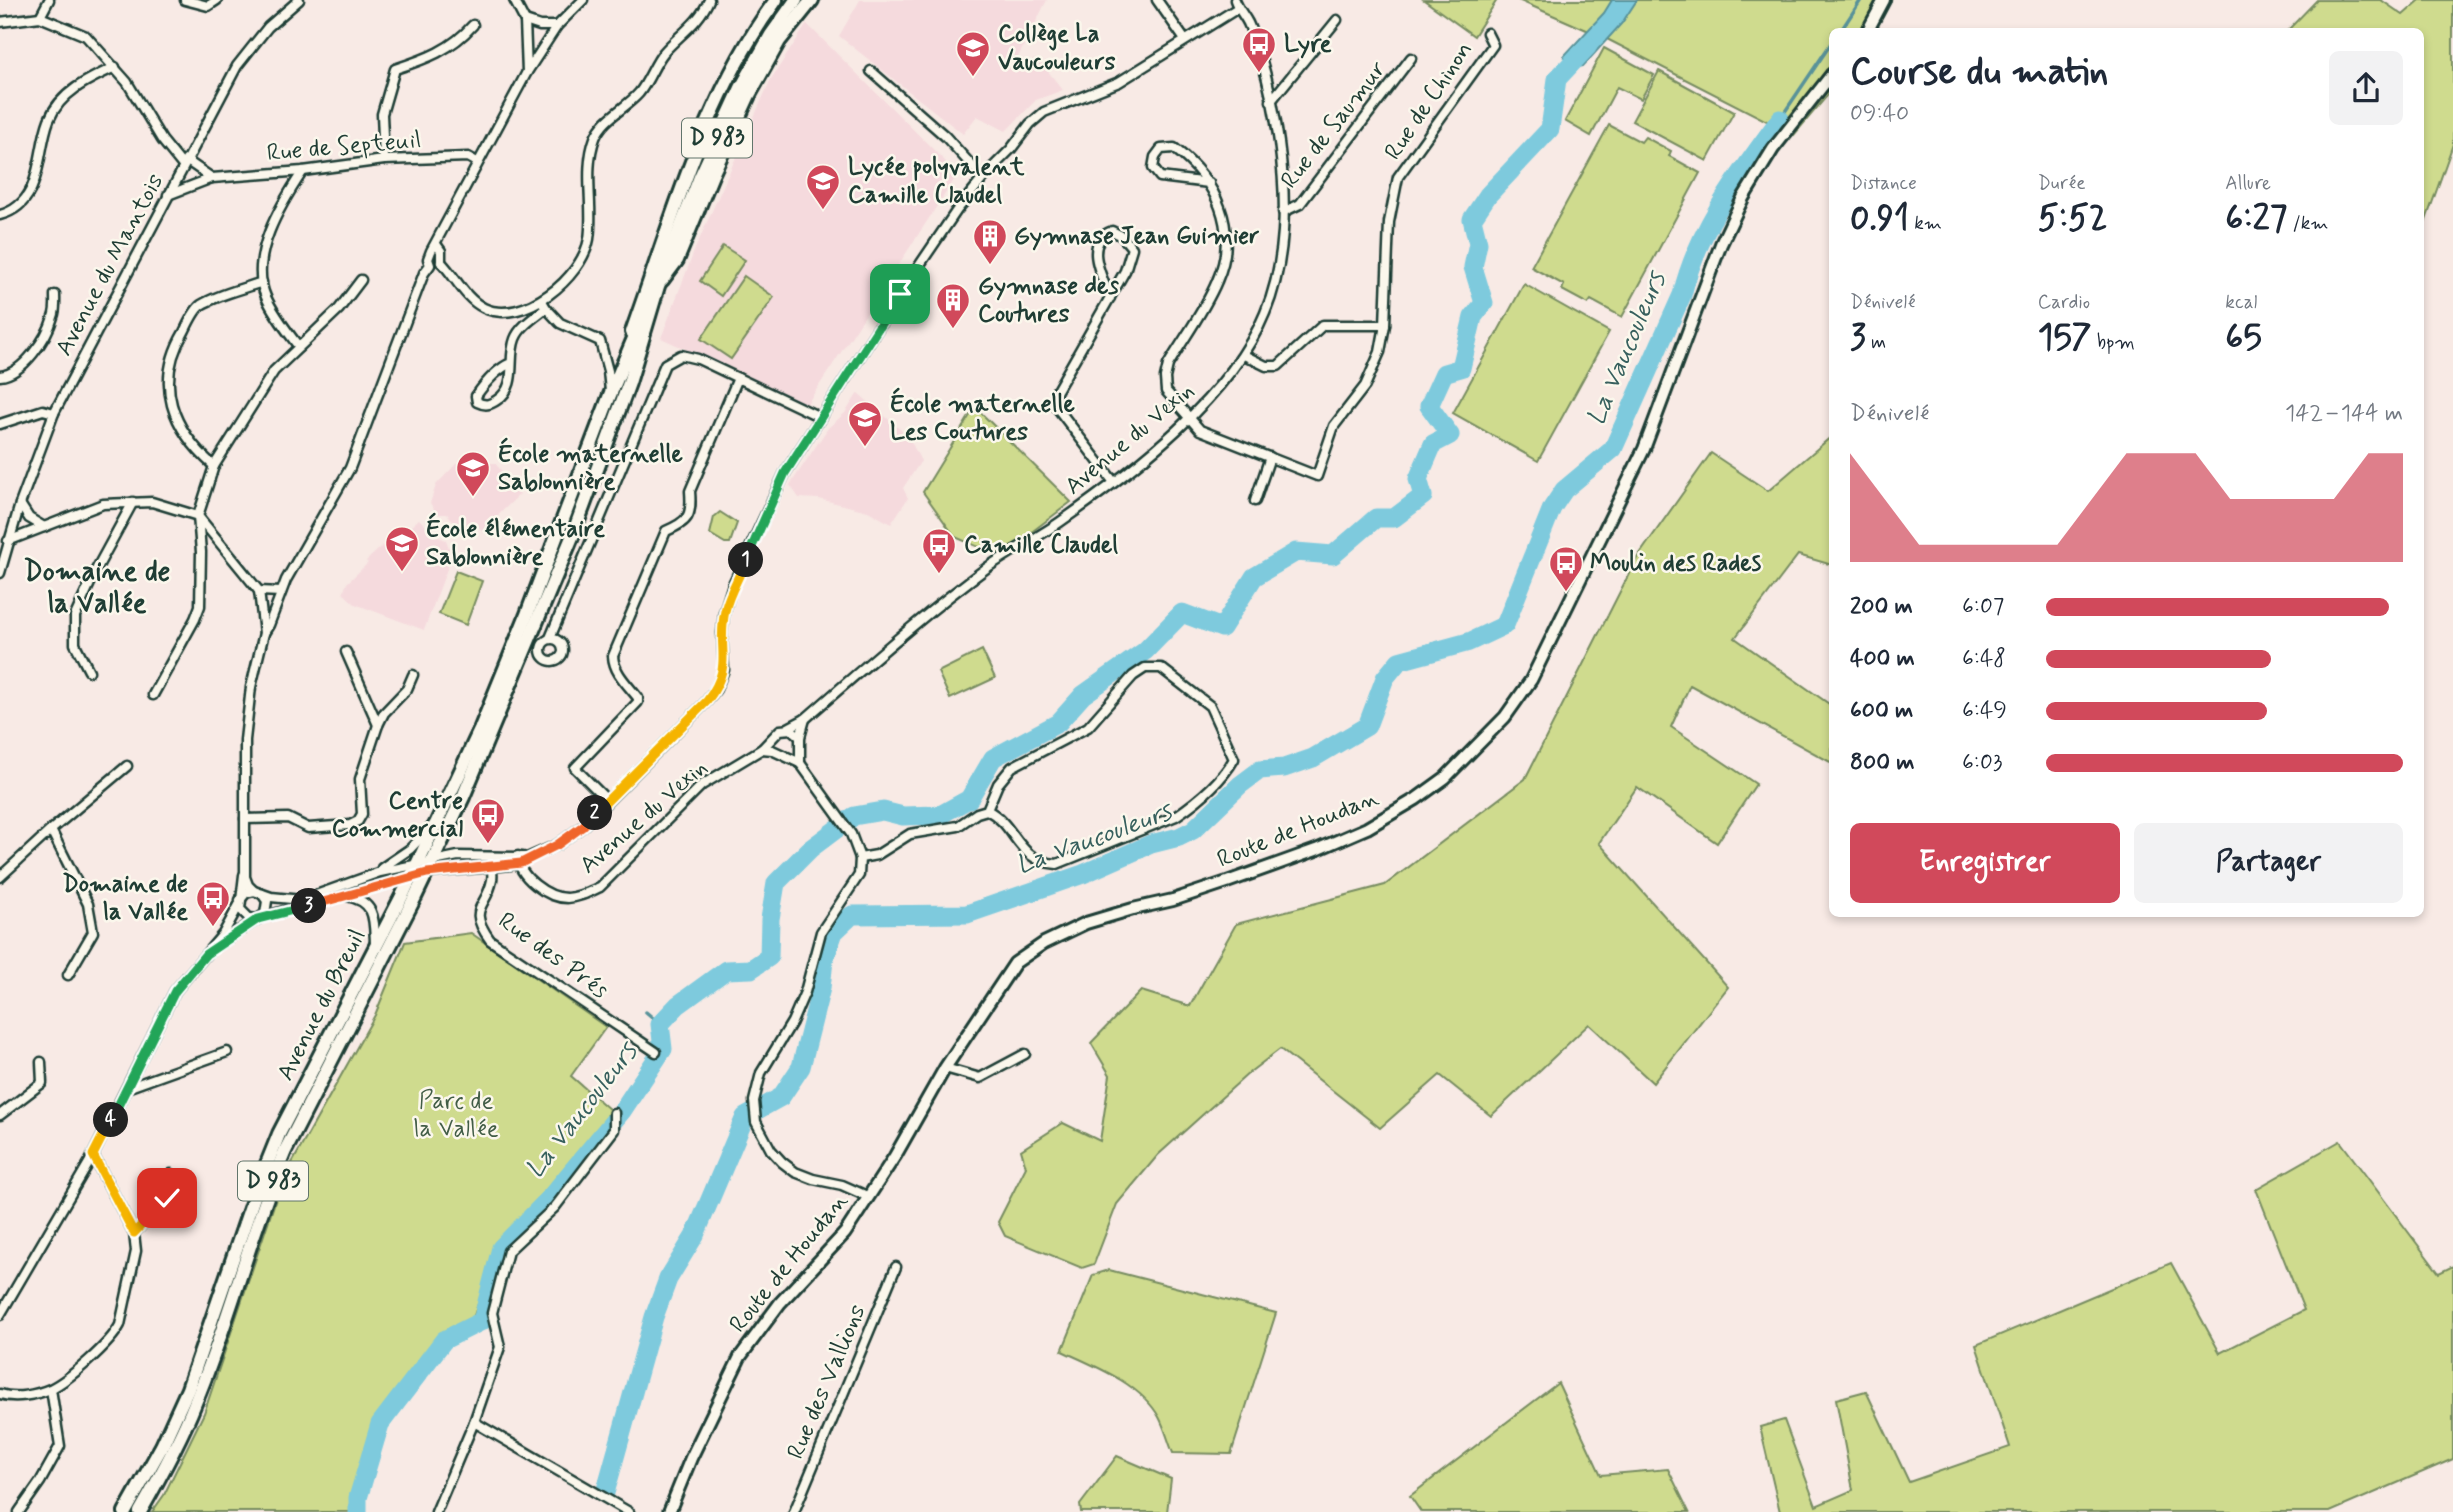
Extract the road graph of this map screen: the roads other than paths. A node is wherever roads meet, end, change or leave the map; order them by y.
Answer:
1 (49, 0) edge
2 (185, 0) edge
3 (217, 0) edge
4 (299, 0) edge
5 (514, 0) edge
6 (583, 0) edge
7 (709, 0) edge
8 (776, 0) edge
9 (796, 0) edge
10 (812, 0) edge
11 (1157, 0) edge
12 (1884, 0) edge
13 (1237, 4) edge
14 (40, 17) junction
15 (1337, 20) dead end
16 (525, 21) junction
17 (0, 22) edge
18 (473, 25) dead end
19 (556, 26) junction
20 (1869, 28) edge
21 (1487, 33) dead end
22 (1185, 40) junction
23 (1411, 58) dead end
24 (115, 68) junction
25 (872, 71) dead end
26 (527, 72) junction
27 (1829, 79) edge
28 (1271, 101) junction
29 (384, 160) junction
30 (477, 162) junction
31 (185, 163) junction
32 (303, 171) junction
33 (212, 178) junction
34 (983, 178) junction
35 (1209, 183) junction
36 (168, 195) junction
37 (1283, 212) junction
38 (0, 215) edge
39 (436, 244) junction
40 (441, 262) junction
41 (429, 265) junction
42 (361, 280) dead end
43 (262, 282) junction
44 (658, 286) junction
45 (55, 295) dead end
46 (1110, 298) junction
47 (544, 304) junction
48 (1385, 325) junction
49 (299, 347) junction
50 (1244, 355) junction
51 (511, 363) junction
52 (0, 376) edge
53 (738, 378) junction
54 (610, 395) junction
55 (54, 412) junction
56 (820, 417) junction
57 (1190, 417) junction
58 (0, 424) edge
59 (1270, 457) junction
60 (214, 466) junction
61 (1113, 481) junction
62 (133, 502) junction
63 (1255, 502) dead end
64 (20, 504) junction
65 (198, 516) junction
66 (44, 527) junction
67 (5, 546) edge
68 (0, 573) edge
69 (259, 590) junction
70 (281, 592) junction
71 (264, 634) junction
72 (550, 639) dead end
73 (346, 652) dead end
74 (89, 671) dead end
75 (413, 675) dead end
76 (153, 695) dead end
77 (804, 719) junction
78 (378, 725) junction
79 (788, 728) junction
80 (775, 735) junction
81 (800, 737) junction
82 (800, 748) junction
83 (762, 749) junction
84 (775, 751) junction
85 (787, 757) junction
86 (800, 763) junction
87 (127, 766) dead end
88 (607, 800) junction
89 (987, 810) junction
90 (440, 817) junction
91 (244, 819) junction
92 (51, 830) junction
93 (443, 839) junction
94 (458, 856) junction
95 (491, 856) junction
96 (860, 858) junction
97 (433, 860) junction
98 (518, 860) junction
99 (492, 866) junction
100 (422, 868) junction
101 (245, 871) junction
102 (369, 875) junction
103 (0, 877) edge
104 (411, 877) junction
105 (258, 892) junction
106 (344, 896) junction
107 (240, 902) junction
108 (260, 918) junction
109 (375, 948) junction
110 (206, 954) junction
111 (68, 975) dead end
112 (227, 1052) dead end
113 (656, 1052) dead end
114 (1025, 1054) dead end
115 (41, 1062) dead end
116 (945, 1068) junction
117 (127, 1088) junction
118 (614, 1113) dead end
119 (0, 1115) edge
120 (93, 1155) junction
121 (171, 1174) dead end
122 (869, 1197) junction
123 (134, 1233) junction
124 (897, 1267) dead end
125 (0, 1315) edge
126 (51, 1389) junction
127 (0, 1394) edge
128 (474, 1422) junction
129 (19, 1512) edge
130 (125, 1512) edge
131 (139, 1512) edge
132 (436, 1512) edge
133 (629, 1512) edge
134 (669, 1512) edge
135 (794, 1512) edge

1 - 14 street
2 - 3 street
4 - 31 street, Avenue du Mantois
5 - 16 street
6 - 19 street
7 - 47 street
8 - 54 main road
9 - 44 main road, Avenue du Breuil / D 983
10 - 44 main road
11 - 22 street
12 - 20 street
13 - 22 street
13 - 28 street, Avenue du Vexin
14 - 17 street
14 - 24 street
15 - 28 street
16 - 19 street
16 - 26 street
18 - 29 street
19 - 26 street
21 - 48 street, Rue de Chinon
22 - 34 street
23 - 37 street, Rue de Saumur
24 - 31 street
24 - 38 street
25 - 34 street
26 - 30 street
27 - 116 street, Route de Houdan
28 - 37 street, Avenue du Vexin
29 - 30 street, Rue de Septeuil
29 - 32 street, Rue de Septeuil
30 - 39 street
31 - 33 street
31 - 36 street, Avenue du Mantois
32 - 33 street, Rue de Septeuil
32 - 43 street
33 - 36 street, Rue de Septeuil
34 - 56 street
35 - 35 street
35 - 57 street
36 - 55 street, Avenue du Mantois
37 - 50 street, Avenue du Vexin
39 - 40 street
39 - 41 street
40 - 41 street
40 - 47 street
41 - 70 street
42 - 49 street
43 - 49 street
43 - 60 street
44 - 54 main road, Avenue du Breuil
44 - 93 main road, Avenue du Breuil / D 983
45 - 52 street
46 - 46 street
46 - 61 street
47 - 51 street
47 - 54 street
48 - 50 street
48 - 59 street
49 - 60 street
50 - 57 street, Avenue du Vexin
51 - 51 street
53 - 56 street
53 - 72 street
53 - 88 street
54 - 90 main road, Avenue du Breuil
55 - 58 street
55 - 64 street, Avenue du Mantois
56 - 88 street
57 - 59 street
57 - 61 street, Avenue du Vexin
59 - 63 street
60 - 65 street
61 - 77 street, Avenue du Vexin
62 - 65 street
62 - 66 street
62 - 74 street
64 - 66 street
64 - 67 street, Avenue du Mantois
65 - 69 street
65 - 76 street
66 - 67 street
67 - 68 street, Avenue du Mantois
69 - 70 street
69 - 71 street
70 - 71 street
71 - 91 street
73 - 78 street
75 - 78 street
77 - 79 street, Avenue du Vexin
77 - 81 street
78 - 91 street
79 - 80 street
79 - 81 street
80 - 83 street, Avenue du Vexin
80 - 84 street
81 - 82 street
82 - 85 street
82 - 86 street
83 - 84 street
83 - 98 street, Avenue du Vexin
84 - 85 street
85 - 86 street
86 - 96 street
87 - 92 street
88 - 98 street
89 - 89 street
89 - 96 street
90 - 100 main road, Avenue du Breuil
90 - 102 street
91 - 101 street
92 - 103 street
92 - 111 street
93 - 94 street
93 - 97 main road, D 983
94 - 95 street
94 - 97 street
95 - 98 street
95 - 99 street
96 - 122 street
97 - 100 main road, D 983
98 - 99 street
99 - 100 street
99 - 113 street, Rue des Prés
100 - 102 street
100 - 104 main road, Avenue du Breuil
100 - 131 main road, D 983
101 - 105 street
101 - 107 street
102 - 105 street
104 - 106 street
104 - 109 main road, Avenue du Breuil
105 - 107 street
105 - 108 street
106 - 108 street
106 - 109 street
107 - 108 street
107 - 110 street
108 - 110 street
109 - 130 main road, Avenue du Breuil
110 - 117 street
112 - 117 street
114 - 116 street
115 - 119 street
116 - 122 street, Route de Houdan
117 - 120 street
118 - 128 street
120 - 123 street
120 - 125 street
121 - 123 street
122 - 134 street, Route de Houdan
123 - 126 street
124 - 135 street, Rue des Vallions
126 - 127 street
126 - 129 street
128 - 132 street
128 - 133 street

